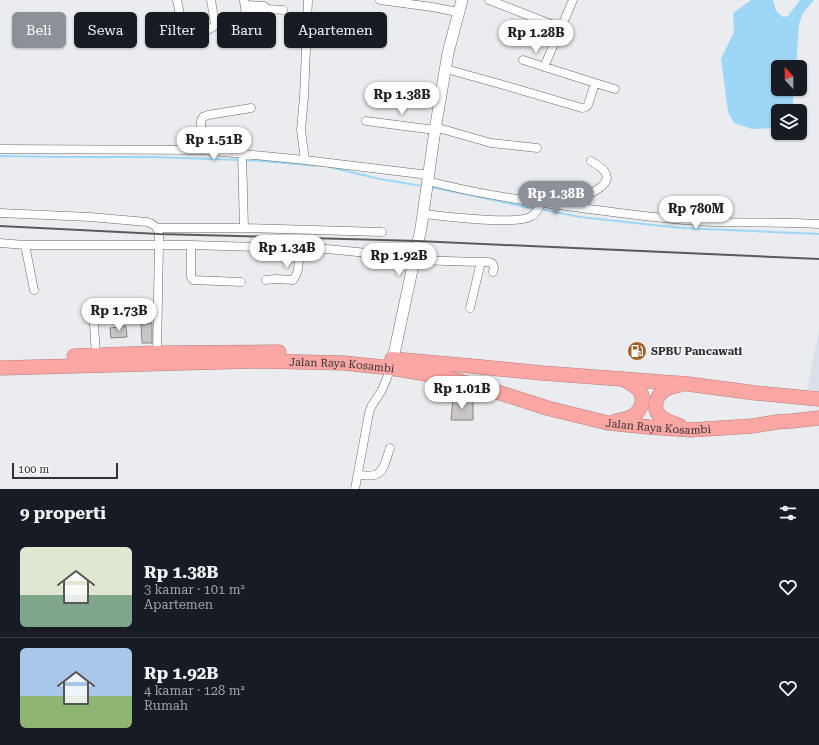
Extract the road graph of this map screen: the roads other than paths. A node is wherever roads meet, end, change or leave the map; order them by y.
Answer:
1 (177, 0) edge
2 (211, 0) edge
3 (308, 0) edge
4 (380, 0) edge
5 (462, 0) edge
6 (489, 0) edge
7 (573, 0) edge
8 (245, 6) edge
9 (283, 10) dead end
10 (458, 12) junction
11 (561, 28) junction
12 (523, 60) dead end
13 (544, 67) junction
14 (446, 69) junction
15 (595, 84) junction
16 (615, 89) dead end
17 (251, 108) dead end
18 (366, 121) dead end
19 (435, 129) junction
20 (537, 148) dead end
21 (0, 149) edge
22 (202, 150) junction
23 (242, 159) junction
24 (306, 160) junction
25 (591, 162) dead end
26 (428, 181) junction
27 (580, 194) junction
28 (539, 207) junction
29 (575, 207) junction
30 (0, 213) edge
31 (423, 214) junction
32 (819, 224) edge
33 (157, 228) junction
34 (244, 228) junction
35 (382, 232) dead end
36 (0, 243) edge
37 (25, 245) junction
38 (159, 245) junction
39 (191, 245) junction
40 (299, 248) junction
41 (415, 258) junction
42 (479, 262) junction
43 (493, 272) dead end
44 (266, 280) dead end
45 (241, 282) dead end
46 (34, 290) dead end
47 (470, 308) dead end
48 (93, 310) dead end
49 (157, 353) junction
50 (0, 358) edge
51 (102, 358) junction
52 (392, 364) junction
53 (0, 368) edge
54 (623, 379) junction
55 (688, 384) junction
56 (819, 399) edge
57 (819, 418) edge
58 (608, 423) junction
59 (691, 430) junction
60 (390, 448) dead end
61 (358, 476) junction
62 (354, 489) edge

1 - 2 street
3 - 24 street
4 - 10 street
5 - 10 street
6 - 11 street
7 - 11 street
8 - 9 street
10 - 14 street
11 - 13 street
12 - 13 street
13 - 15 street
14 - 15 street
14 - 19 street
15 - 16 street
17 - 22 street
18 - 19 street
19 - 20 street
19 - 26 street
21 - 22 street
22 - 23 street
23 - 24 street
23 - 34 street
24 - 26 street
25 - 27 street
26 - 28 street
26 - 31 street
27 - 28 street
27 - 29 street
28 - 29 street
28 - 31 street
29 - 32 street
30 - 33 street
31 - 41 street
33 - 34 street
33 - 38 street
34 - 35 street
36 - 37 street
37 - 38 street
37 - 46 street
38 - 39 street
38 - 49 street
39 - 40 street
39 - 45 street
40 - 41 street
40 - 44 street
41 - 42 street
41 - 52 street
42 - 43 street
42 - 47 street
48 - 51 street
49 - 51 highway, Jalan Raya Kosambi
49 - 52 highway, Jalan Raya Kosambi
50 - 51 highway, Jalan Raya Kosambi
51 - 52 highway, Jalan Raya Kosambi
51 - 53 highway, Jalan Raya Kosambi
52 - 54 highway, Jalan Raya Kosambi
52 - 58 highway, Jalan Raya Kosambi
52 - 61 street
54 - 55 highway, Jalan Raya Kosambi
54 - 58 highway
55 - 56 highway, Jalan Raya Kosambi
55 - 59 highway
57 - 59 highway, Jalan Raya Kosambi
58 - 59 highway, Jalan Raya Kosambi
60 - 61 street
61 - 62 street

